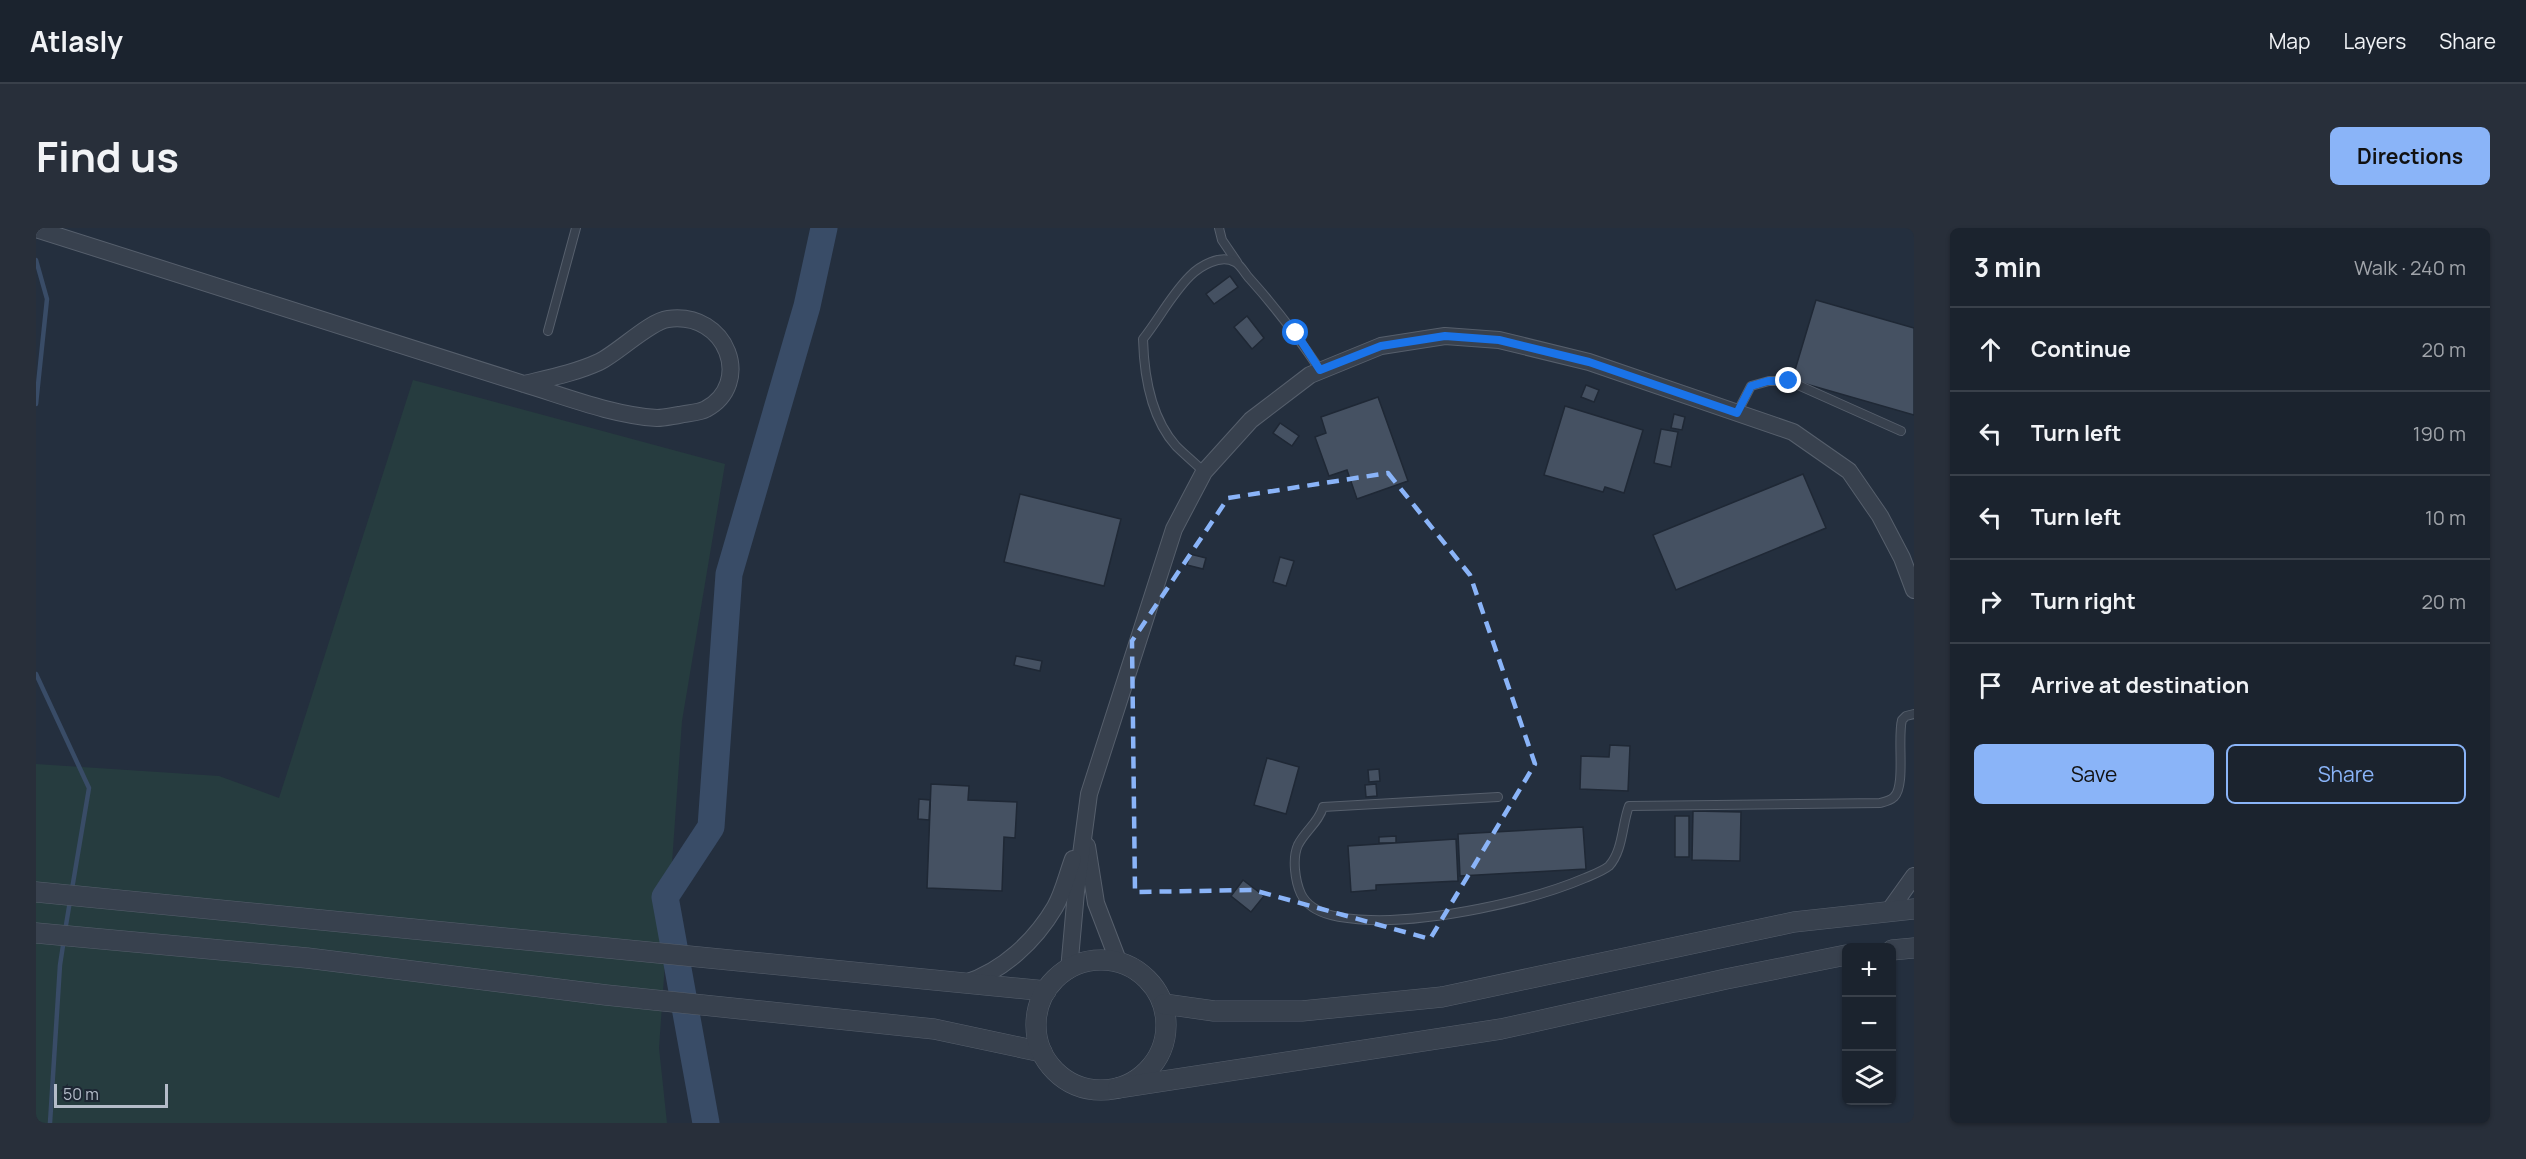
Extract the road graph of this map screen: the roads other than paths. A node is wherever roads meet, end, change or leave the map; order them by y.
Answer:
1 (576, 228) edge
2 (1219, 228) edge
3 (36, 229) edge
4 (58, 236) junction
5 (36, 240) edge
6 (1237, 262) junction
7 (548, 331) dead end
8 (1320, 370) junction
9 (524, 384) junction
10 (1737, 413) junction
11 (1901, 431) dead end
12 (1204, 472) junction
13 (1914, 590) edge
14 (1914, 714) edge
15 (1498, 796) dead end
16 (1084, 830) junction
17 (1914, 876) edge
18 (36, 892) edge
19 (1914, 909) edge
20 (1889, 911) junction
21 (36, 933) edge
22 (1914, 948) edge
23 (1896, 950) edge
24 (1842, 957) edge
25 (1119, 963) junction
26 (1069, 969) junction
27 (965, 983) junction
28 (1046, 991) junction
29 (1164, 1004) junction
30 (1041, 1052) junction
31 (1118, 1088) junction

1 - 7 lane
2 - 6 lane
3 - 4 street
4 - 5 street
4 - 9 street
6 - 8 lane
6 - 12 lane
8 - 10 street
8 - 12 street
9 - 9 street
10 - 11 lane
10 - 13 street
12 - 16 street
14 - 15 lane
16 - 25 street
16 - 26 street
16 - 27 street
17 - 20 street
18 - 27 street
19 - 20 street
20 - 29 street
21 - 30 street
22 - 23 street
24 - 31 street
25 - 26 street
25 - 29 street
26 - 28 street
27 - 28 street
28 - 30 street
29 - 31 street
30 - 31 street

